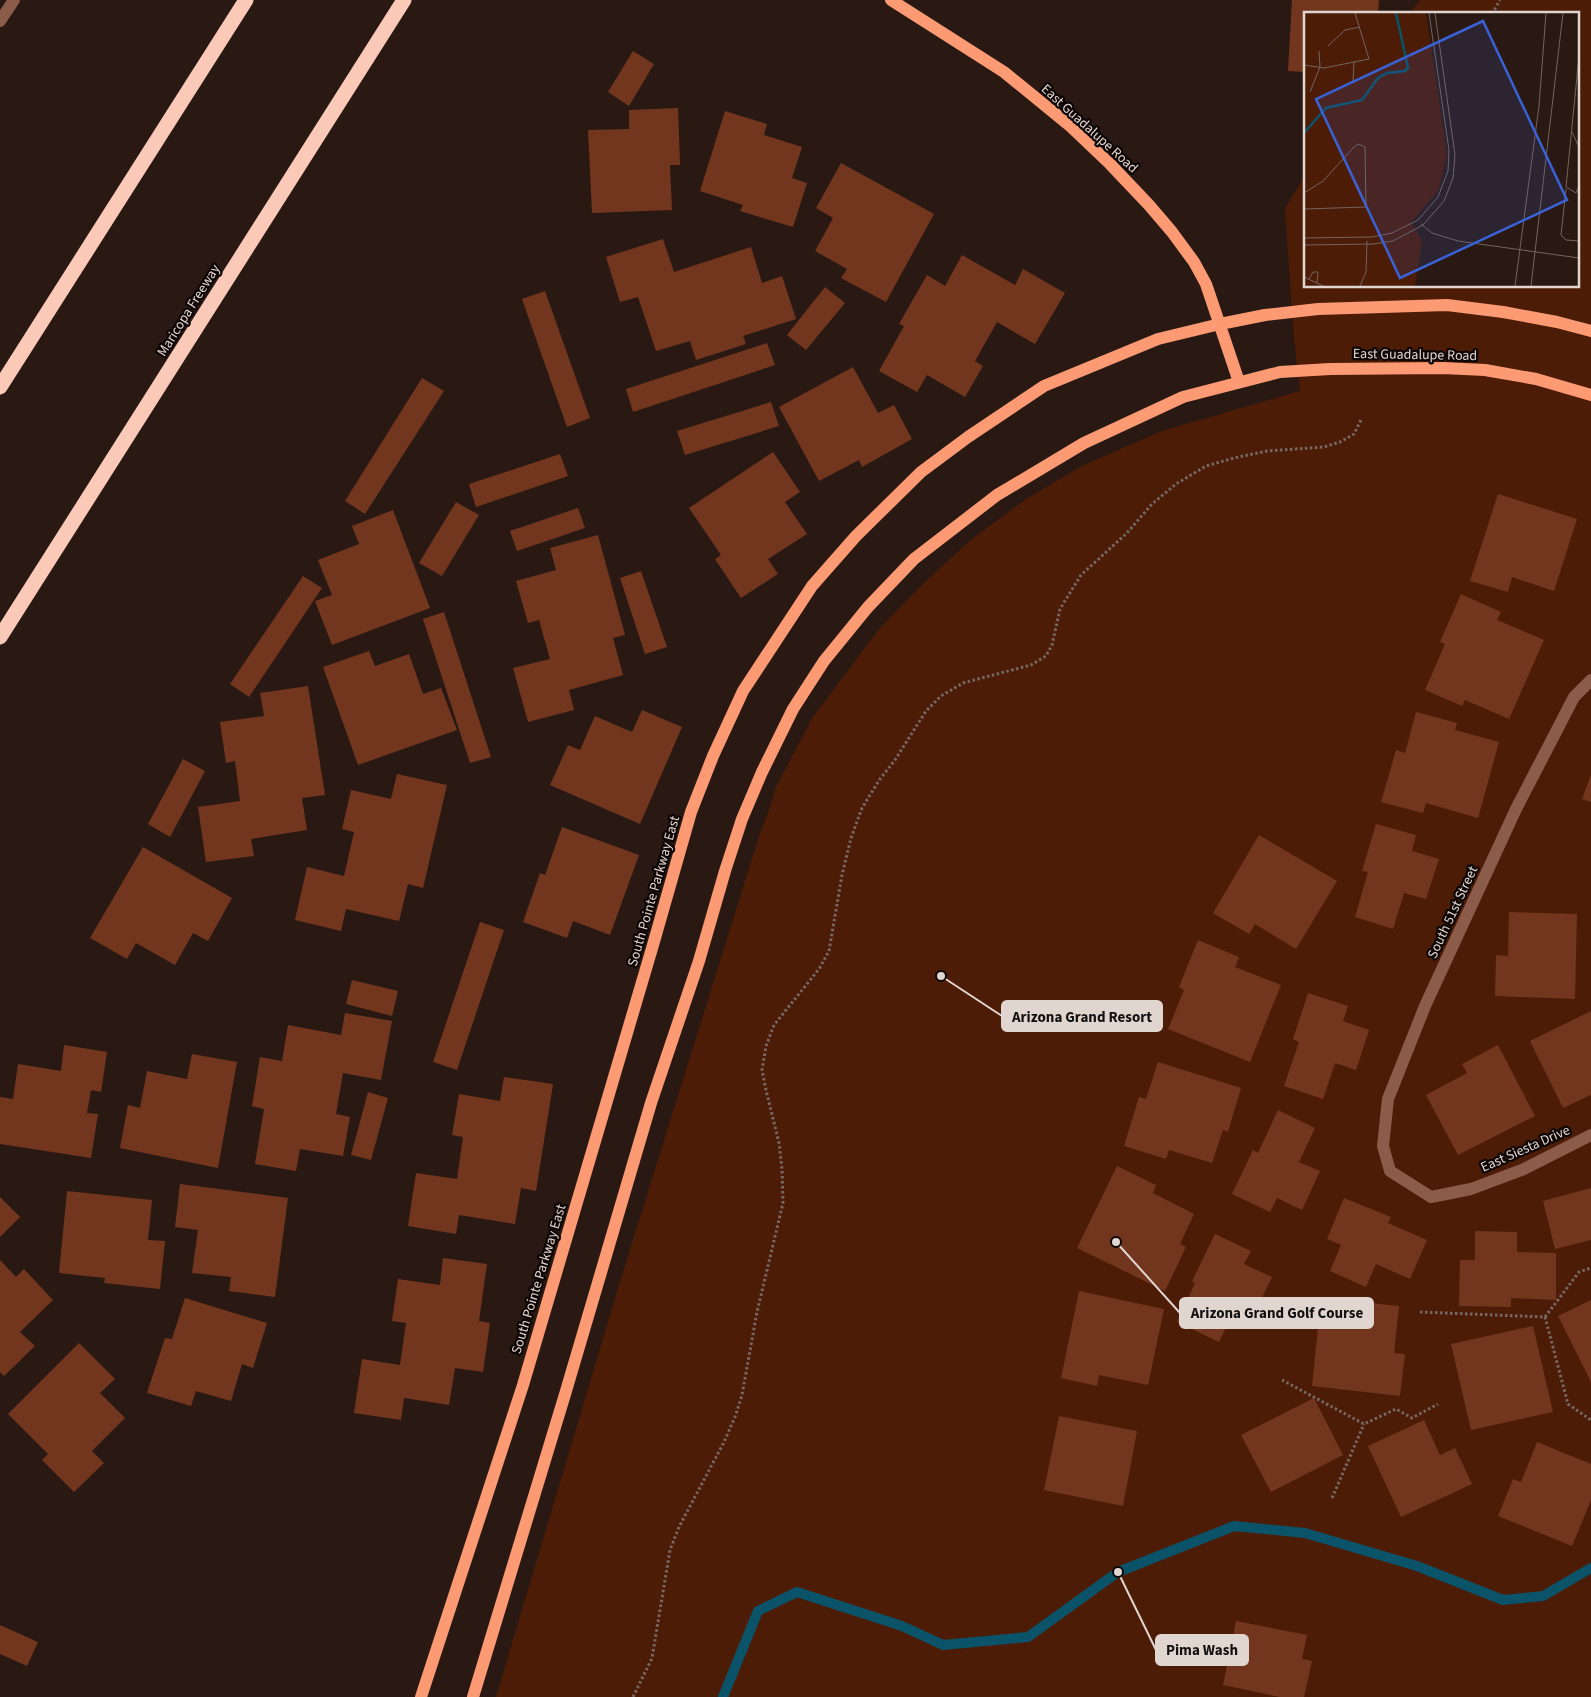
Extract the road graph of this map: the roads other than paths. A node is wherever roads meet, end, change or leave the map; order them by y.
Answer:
1 (14, 0) edge
2 (246, 0) edge
3 (404, 0) edge
4 (891, 0) edge
5 (0, 21) edge
6 (1220, 324) junction
7 (1591, 331) edge
8 (1239, 382) junction
9 (0, 388) edge
10 (1591, 395) edge
11 (0, 637) edge
12 (1591, 680) edge
13 (1591, 1135) edge
14 (1390, 1171) joint
15 (421, 1697) edge
16 (473, 1697) edge

1 - 5 street
2 - 9 highway
3 - 11 highway, Maricopa Freeway
4 - 6 main road, East Guadalupe Road
6 - 7 main road
6 - 8 main road, East Guadalupe Road
6 - 15 main road, South Pointe Parkway East
8 - 10 main road, East Guadalupe Road
8 - 16 main road
12 - 14 street, South 51st Street
13 - 14 street, East Siesta Drive

